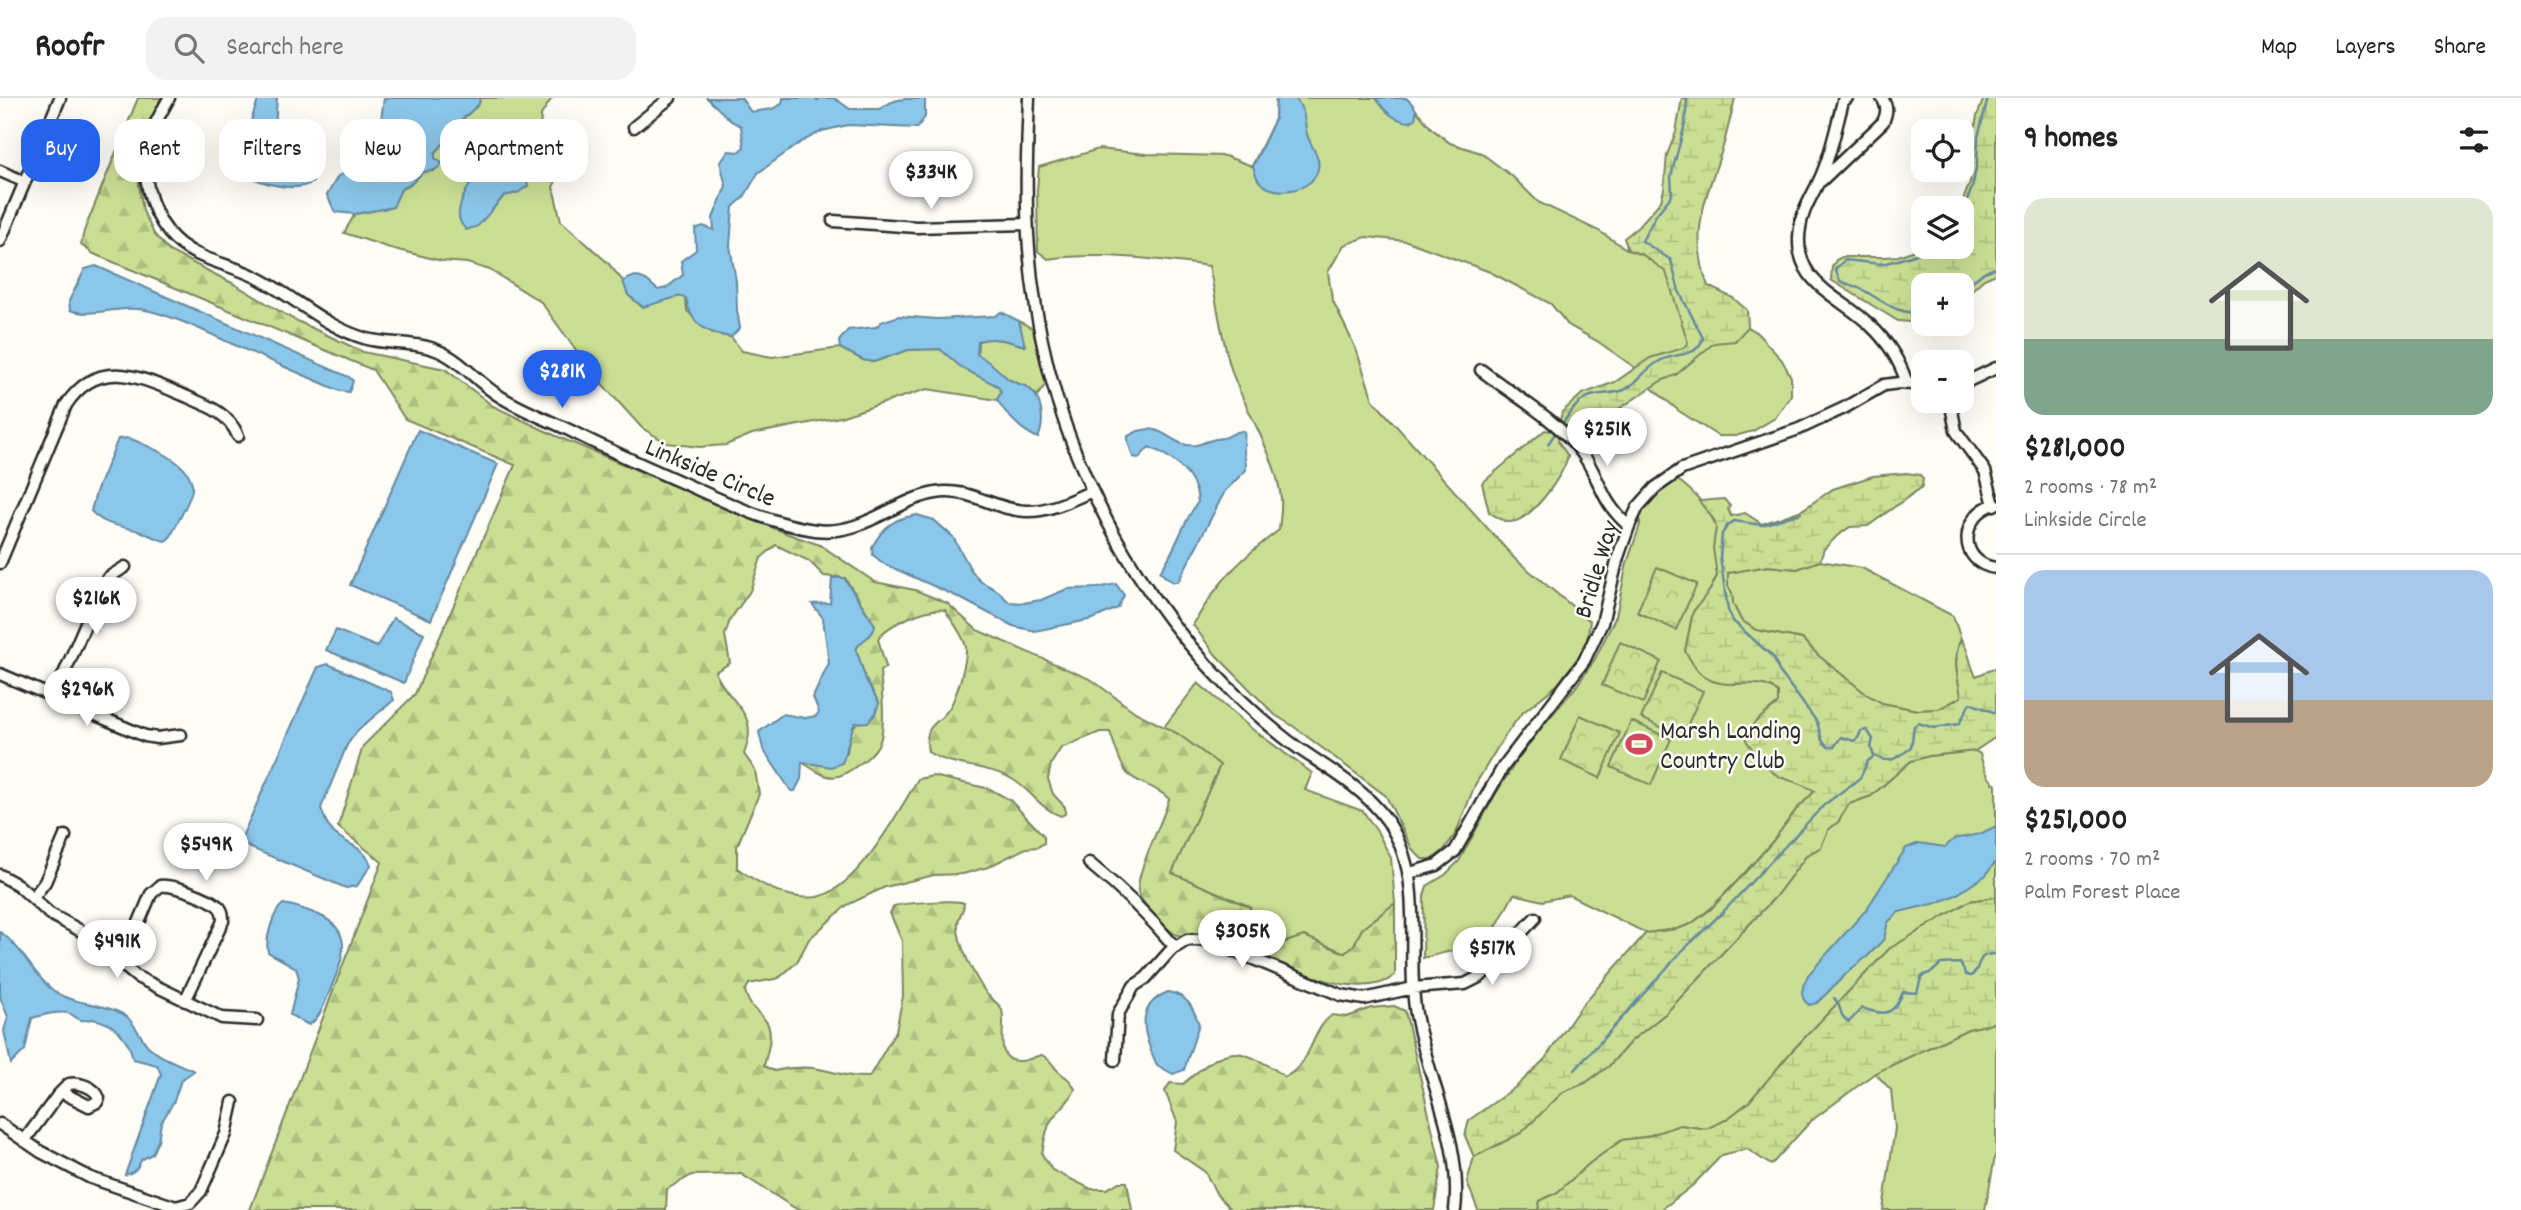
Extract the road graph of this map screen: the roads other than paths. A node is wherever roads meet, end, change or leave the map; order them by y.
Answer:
1 (60, 98) edge
2 (169, 98) edge
3 (670, 98) edge
4 (1028, 98) edge
5 (1847, 98) edge
6 (1882, 98) edge
7 (51, 119) edge
8 (634, 127) dead end
9 (0, 171) edge
10 (21, 180) edge
11 (25, 182) edge
12 (1818, 184) junction
13 (833, 221) dead end
14 (1027, 224) junction
15 (0, 241) edge
16 (1996, 368) edge
17 (1481, 370) dead end
18 (1974, 378) edge
19 (1907, 383) junction
20 (1911, 384) edge
21 (1952, 413) edge
22 (238, 436) dead end
23 (1092, 491) junction
24 (1995, 505) edge
25 (1629, 526) junction
26 (0, 563) edge
27 (125, 567) dead end
28 (1996, 568) edge
29 (0, 674) edge
30 (54, 697) junction
31 (181, 735) dead end
32 (65, 836) dead end
33 (1089, 863) dead end
34 (1409, 873) junction
35 (0, 875) edge
36 (33, 898) junction
37 (1535, 918) dead end
38 (1175, 947) junction
39 (116, 959) junction
40 (1413, 988) junction
41 (185, 1001) junction
42 (257, 1020) dead end
43 (1115, 1060) dead end
44 (61, 1092) dead end
45 (233, 1102) dead end
46 (0, 1124) edge
47 (24, 1140) junction
48 (1455, 1210) edge

1 - 7 street
2 - 23 street, Linkside Circle
3 - 8 street
4 - 14 street
5 - 12 street
6 - 12 street
9 - 10 street
11 - 15 street
12 - 19 street
13 - 14 street
14 - 23 street
16 - 18 street
17 - 25 street
19 - 20 street
19 - 25 street, Bridle Way
21 - 24 street
22 - 26 street
23 - 34 street
24 - 28 street
25 - 34 street, Bridle Way
27 - 30 street
29 - 30 street
30 - 31 street
32 - 36 street
33 - 38 street
34 - 40 street
35 - 36 street
36 - 39 street
37 - 40 street
38 - 40 street
38 - 43 street
39 - 41 street
39 - 41 street
40 - 48 street
41 - 42 street
44 - 47 street
45 - 47 street
46 - 47 street

